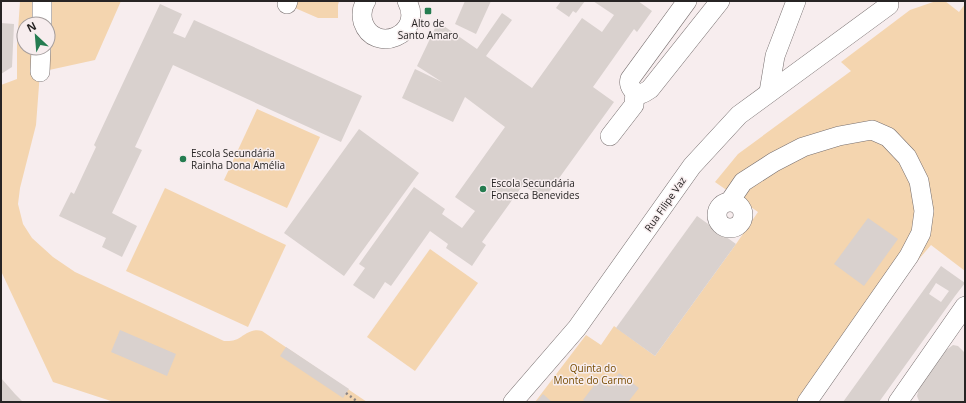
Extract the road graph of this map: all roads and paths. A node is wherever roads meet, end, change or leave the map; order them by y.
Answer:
1 (42, 1) edge
2 (366, 1) edge
3 (407, 1) edge
4 (687, 1) edge
5 (720, 1) edge
6 (796, 1) edge
7 (889, 5) dead end
8 (42, 16) edge
9 (41, 56) edge
10 (40, 72) dead end
11 (635, 92) junction
12 (769, 92) junction
13 (610, 136) dead end
14 (730, 201) dead end
15 (965, 306) edge
16 (346, 393) dead end
17 (358, 402) edge
18 (513, 402) edge
19 (807, 402) edge
20 (898, 402) edge

1 - 8 street
2 - 3 street
4 - 11 street
5 - 11 street
6 - 12 street
7 - 12 street, Rua Filipe Vaz
9 - 10 street
11 - 13 street
12 - 18 street, Rua Filipe Vaz
14 - 19 street
15 - 20 street
16 - 17 path

